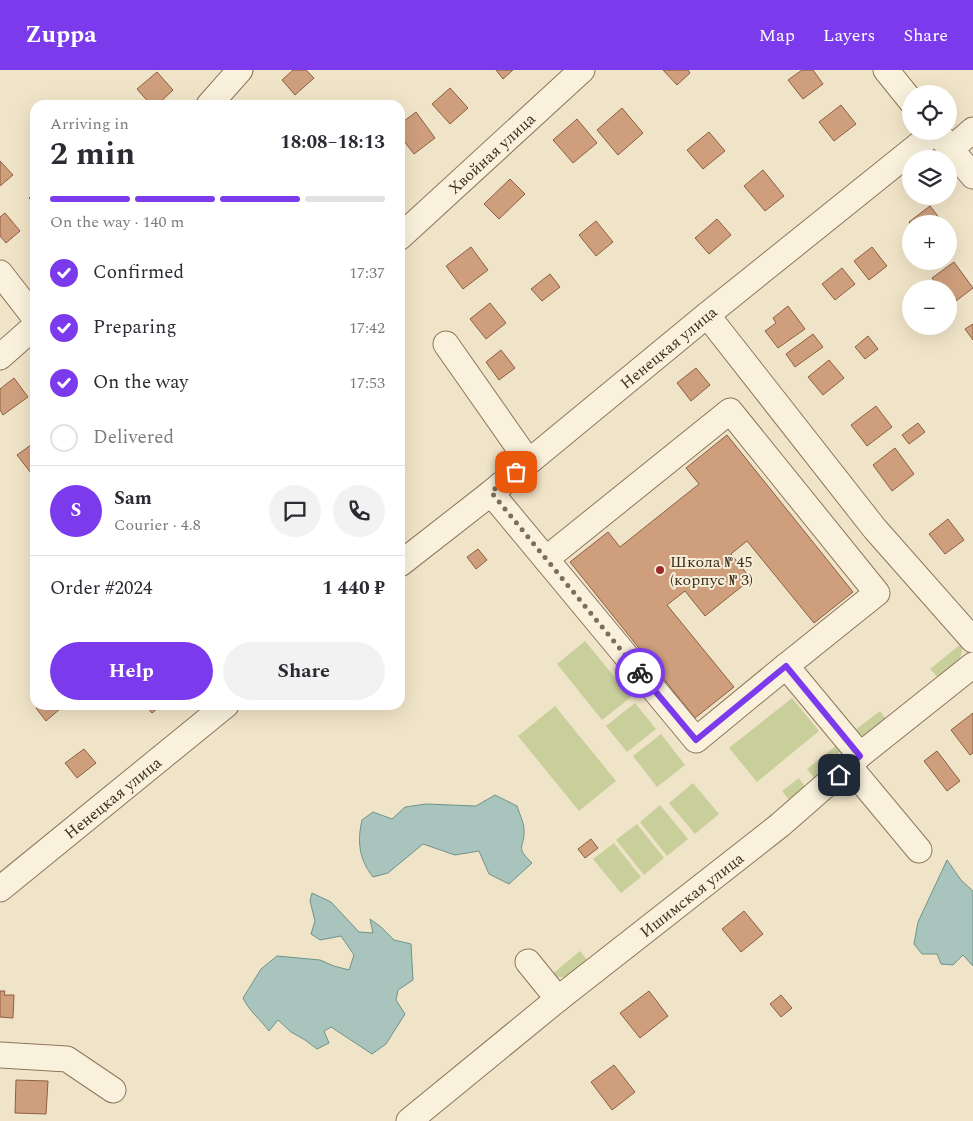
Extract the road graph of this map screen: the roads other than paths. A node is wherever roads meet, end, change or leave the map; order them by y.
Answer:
1 (240, 70) edge
2 (582, 70) edge
3 (886, 70) edge
4 (902, 90) edge
5 (213, 100) edge
6 (973, 130) edge
7 (957, 136) edge
8 (944, 140) edge
9 (973, 176) edge
10 (405, 232) edge
11 (0, 273) edge
12 (30, 312) edge
13 (707, 315) junction
14 (30, 330) edge
15 (446, 344) dead end
16 (0, 357) edge
17 (528, 461) junction
18 (491, 492) junction
19 (546, 559) junction
20 (405, 560) edge
21 (973, 640) edge
22 (973, 665) edge
23 (786, 666) junction
24 (220, 710) edge
25 (854, 761) junction
26 (919, 850) dead end
27 (0, 889) edge
28 (528, 962) dead end
29 (558, 999) junction
30 (0, 1056) edge
31 (113, 1090) dead end
32 (409, 1121) edge

1 - 5 street
2 - 10 street, Хвойная улица
3 - 4 street
6 - 7 street, Ненецкая улица
8 - 9 street
8 - 13 street, Ненецкая улица
11 - 12 street
13 - 17 street, Ненецкая улица
13 - 21 street
14 - 16 street
15 - 17 street
17 - 18 street, Ненецкая улица
18 - 19 street
18 - 20 street, Ненецкая улица
19 - 23 street
19 - 23 street
22 - 25 street, Ишимская улица
23 - 25 street
24 - 27 street, Ненецкая улица
25 - 26 street
25 - 29 street, Ишимская улица
28 - 29 street
29 - 32 street, Ишимская улица
30 - 31 street

